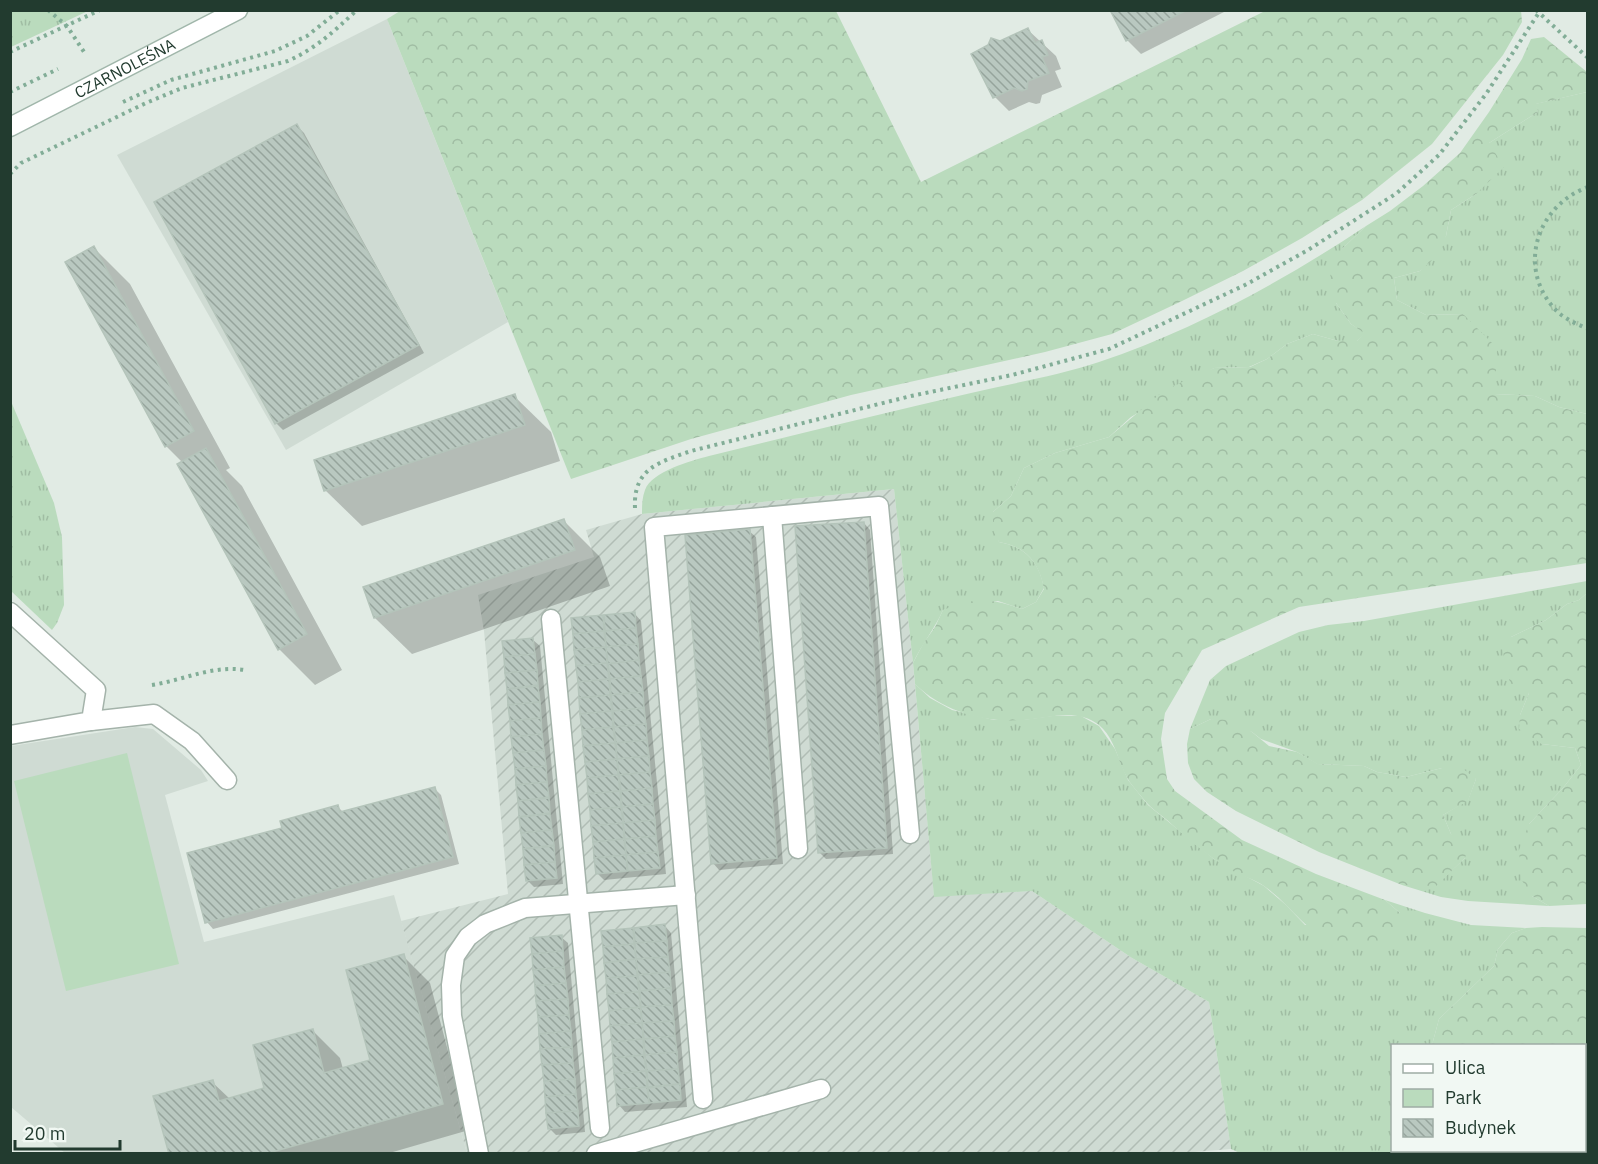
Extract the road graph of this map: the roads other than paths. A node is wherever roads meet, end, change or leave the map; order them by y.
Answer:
1 (238, 10) edge
2 (10, 127) edge
3 (772, 516) junction
4 (10, 612) edge
5 (551, 619) dead end
6 (91, 721) junction
7 (10, 735) edge
8 (228, 780) dead end
9 (910, 834) dead end
10 (798, 849) dead end
11 (686, 895) junction
12 (578, 903) junction
13 (821, 1089) dead end
14 (703, 1099) dead end
15 (600, 1128) dead end
16 (479, 1154) edge
17 (596, 1154) edge

1 - 2 street, CZARNOLEŚNA
3 - 9 street
3 - 10 street
3 - 11 street
4 - 6 street
5 - 12 street
6 - 7 street
6 - 8 street
11 - 12 street
11 - 14 street
12 - 15 street
12 - 16 street
13 - 17 street

